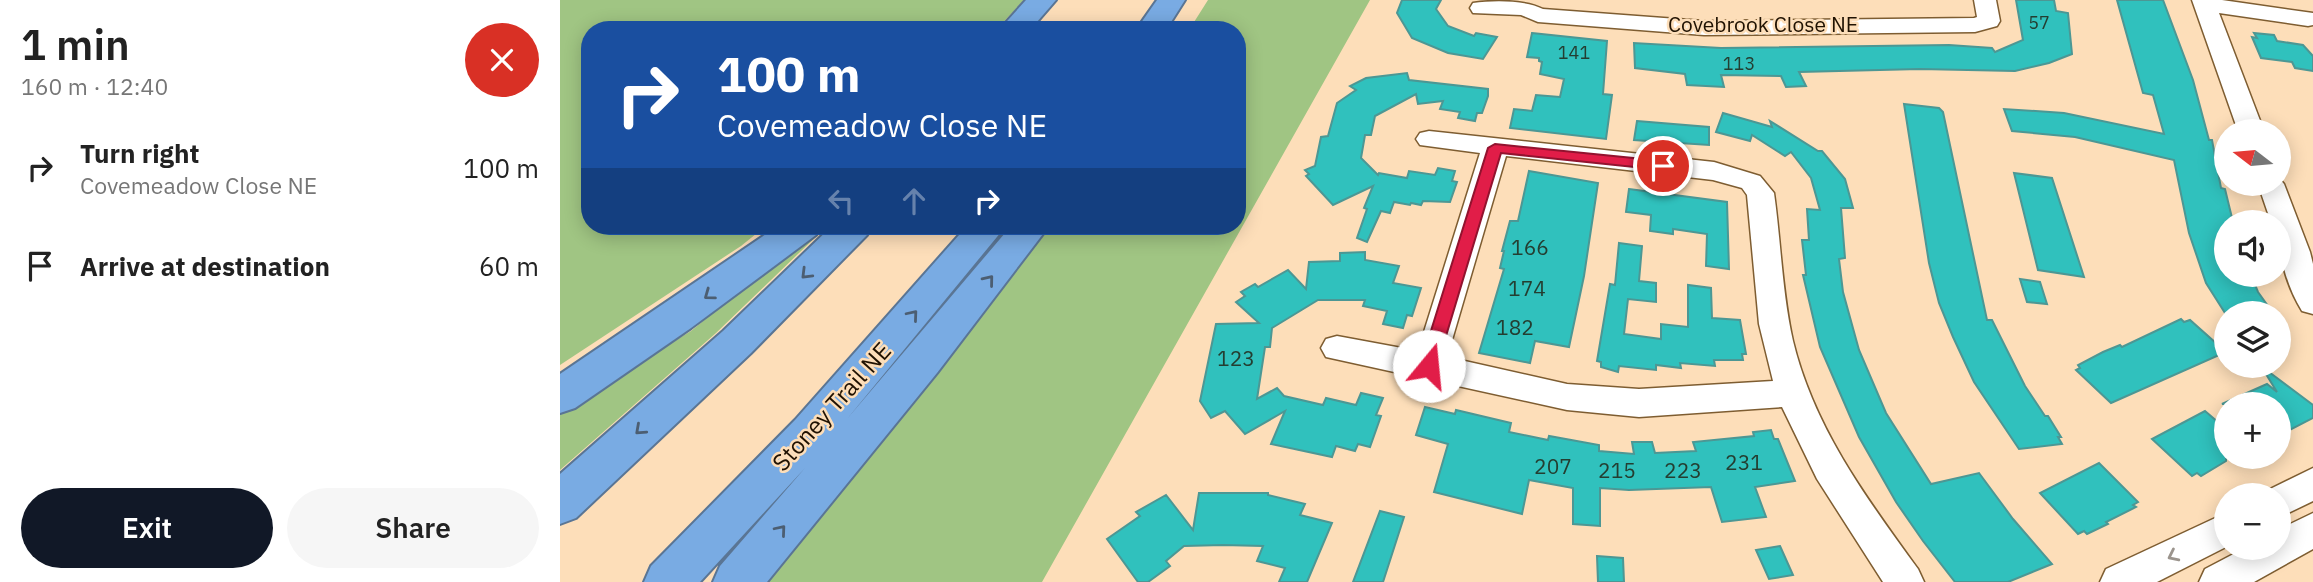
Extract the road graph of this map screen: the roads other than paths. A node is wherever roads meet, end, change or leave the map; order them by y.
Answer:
1 (1042, 0) edge
2 (1065, 0) edge
3 (1171, 0) edge
4 (1985, 0) edge
5 (2204, 2) edge
6 (1527, 4) edge
7 (1481, 8) dead end
8 (2308, 19) dead end
9 (1022, 21) edge
10 (1047, 21) edge
11 (1157, 21) edge
12 (2247, 119) edge
13 (1429, 139) dead end
14 (1495, 148) junction
15 (2275, 196) edge
16 (791, 235) edge
17 (845, 235) edge
18 (980, 235) edge
19 (1024, 235) edge
20 (2304, 263) edge
21 (2313, 303) edge
22 (1337, 348) dead end
23 (1429, 366) junction
24 (1791, 393) junction
25 (560, 396) edge
26 (2313, 483) edge
27 (2291, 495) edge
28 (560, 503) edge
29 (2313, 530) edge
30 (2214, 535) edge
31 (2234, 560) edge
32 (2242, 577) edge
33 (670, 582) edge
34 (737, 582) edge
35 (1905, 582) edge
36 (2119, 582) edge

1 - 9 highway
2 - 10 highway
3 - 11 highway
4 - 6 street, Covebrook Close NE
5 - 8 street
5 - 12 street
6 - 7 street
13 - 14 street
14 - 23 street
14 - 24 street
15 - 20 street
16 -> 25 highway
17 -> 28 highway
33 -> 18 highway, Stoney Trail NE
34 -> 19 highway
20 - 21 street
22 - 23 street
23 - 24 street
24 - 35 street
26 - 27 street
29 - 32 street
30 -> 36 street
31 - 32 street

